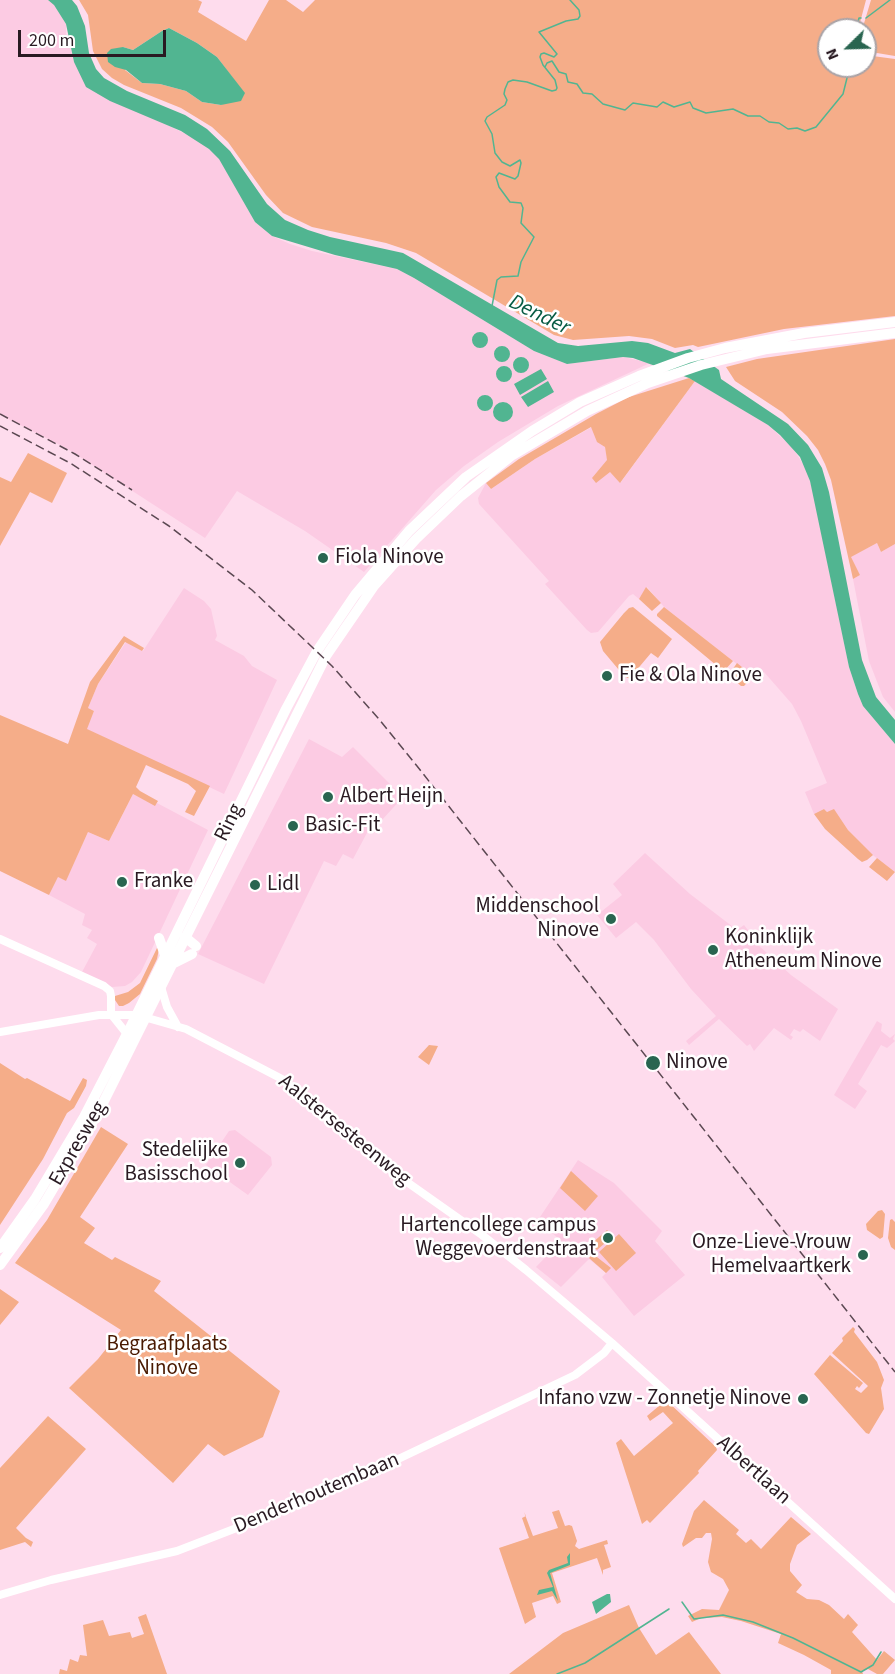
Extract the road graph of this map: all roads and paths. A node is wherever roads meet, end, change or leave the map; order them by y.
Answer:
1 (895, 322) edge
2 (895, 333) edge
3 (332, 637) junction
4 (186, 937) junction
5 (159, 938) dead end
6 (0, 939) edge
7 (169, 960) junction
8 (161, 987) junction
9 (111, 1014) junction
10 (141, 1016) junction
11 (178, 1027) junction
12 (0, 1032) edge
13 (127, 1034) junction
14 (0, 1248) edge
15 (0, 1265) edge
16 (612, 1343) junction
17 (0, 1595) edge
18 (895, 1599) edge

1 - 3 highway
2 - 3 highway
3 - 4 highway, Ring
3 - 7 highway, Ring
4 - 7 highway, Ring
4 - 7 highway
5 - 7 highway
6 - 9 main road
7 - 8 highway, Ring
7 - 10 highway, Ring
8 - 10 highway, Ring
8 - 11 main road
9 - 10 main road, Aalstersesteenweg
9 - 12 main road, Aalstersesteenweg
9 - 13 main road
10 - 11 main road, Aalstersesteenweg
10 - 13 highway, Expresweg
10 - 15 highway, Expresweg
11 - 16 main road, Aalstersesteenweg
13 - 14 highway, Expresweg
16 - 17 main road, Denderhoutembaan
16 - 18 main road, Albertlaan

